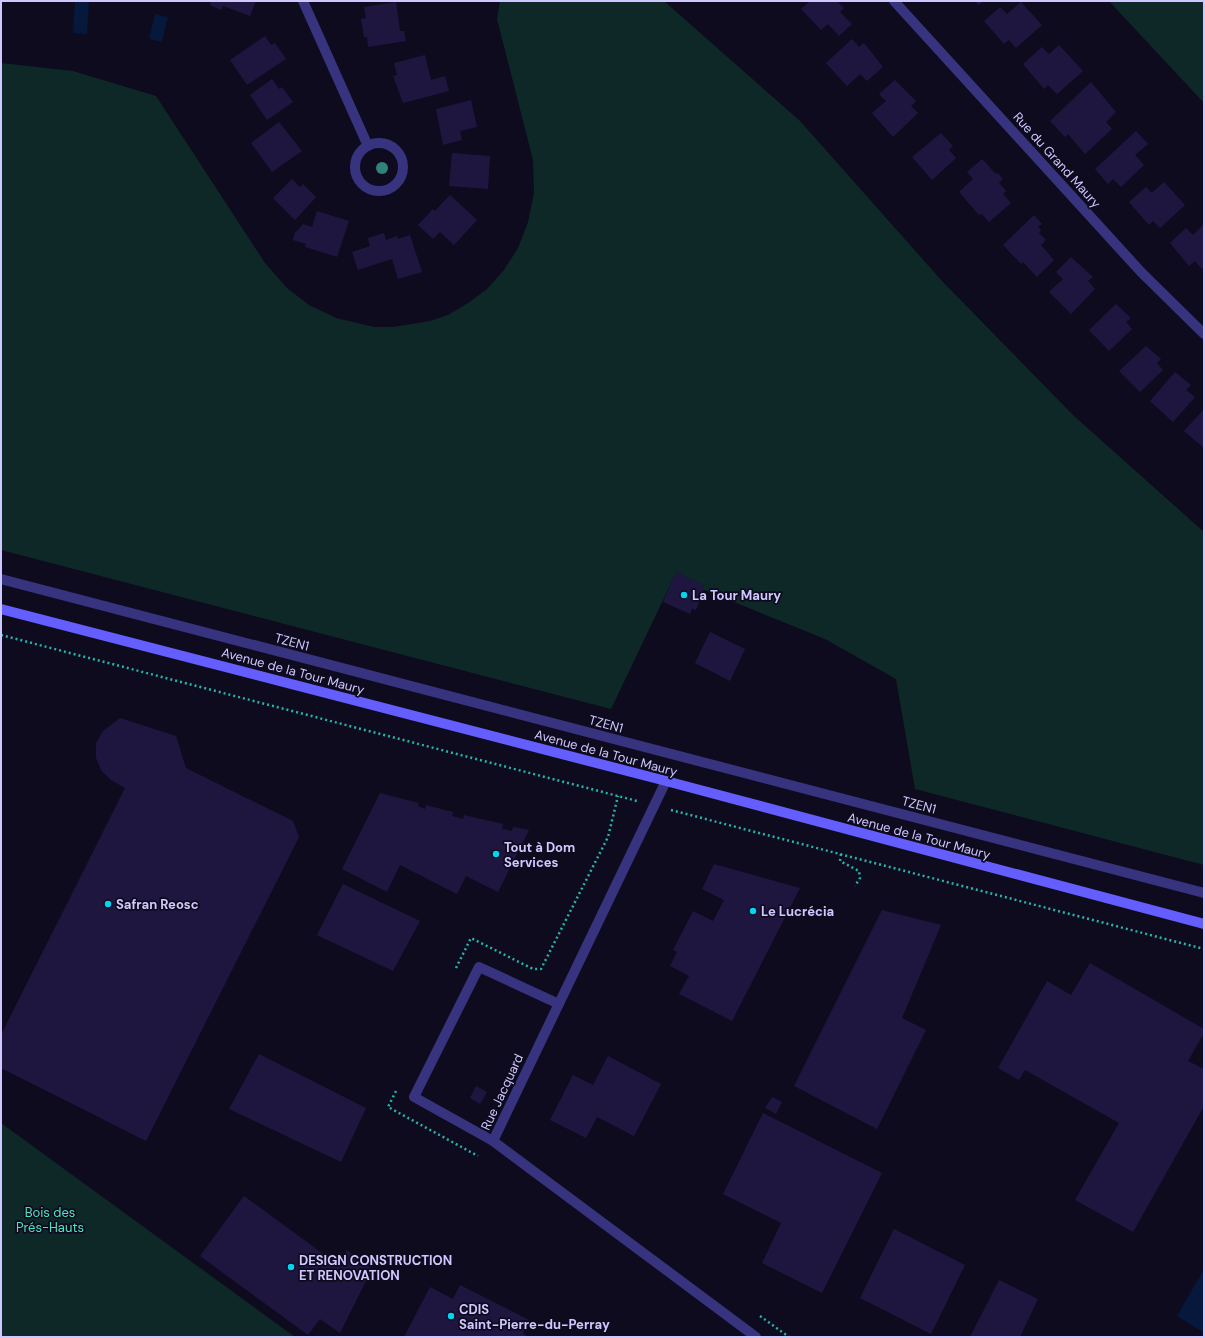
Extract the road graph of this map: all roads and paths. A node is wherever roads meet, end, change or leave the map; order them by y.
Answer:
1 (303, 1) edge
2 (894, 1) edge
3 (368, 146) junction
4 (1204, 334) edge
5 (1, 579) edge
6 (1, 609) edge
7 (1, 635) edge
8 (666, 782) junction
9 (654, 806) junction
10 (673, 810) junction
11 (670, 817) dead end
12 (841, 854) junction
13 (855, 886) dead end
14 (1204, 893) edge
15 (1204, 924) edge
16 (1204, 949) edge
17 (558, 1004) junction
18 (493, 1141) junction
19 (758, 1314) dead end
20 (756, 1337) edge
21 (789, 1337) edge

1 - 3 street
2 - 4 street, Rue du Grand Maury
3 - 3 street
5 - 14 street, TZEN1
6 - 8 street, Avenue de la Tour Maury
7 - 9 path
8 - 9 street, Rue Jacquard
8 - 15 street, Avenue de la Tour Maury
9 - 10 path
9 - 17 street, Rue Jacquard
10 - 11 path
10 - 12 path
12 - 13 path
12 - 16 path
17 - 18 street, Rue Jacquard
17 - 18 street
18 - 20 street, Rue Jacquard
19 - 21 path

